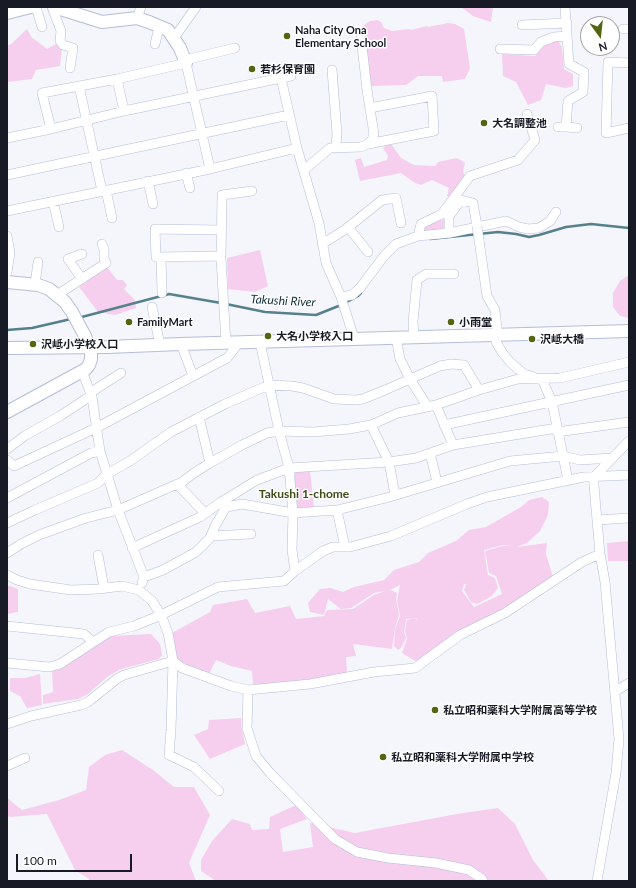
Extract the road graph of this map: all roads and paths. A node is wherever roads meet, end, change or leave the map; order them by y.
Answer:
1 (31, 7) edge
2 (36, 7) edge
3 (53, 7) edge
4 (196, 7) edge
5 (566, 7) edge
6 (78, 11) edge
7 (139, 12) edge
8 (7, 13) edge
9 (566, 23) junction
10 (522, 25) dead end
11 (159, 26) junction
12 (42, 27) dead end
13 (567, 36) junction
14 (361, 37) dead end
15 (174, 38) junction
16 (155, 44) dead end
17 (235, 48) dead end
18 (500, 49) dead end
19 (186, 61) junction
20 (629, 63) edge
21 (70, 68) dead end
22 (332, 70) dead end
23 (291, 76) dead end
24 (281, 78) junction
25 (117, 79) junction
26 (79, 86) junction
27 (194, 96) junction
28 (370, 108) junction
29 (124, 111) junction
30 (527, 114) dead end
31 (289, 115) junction
32 (87, 119) junction
33 (577, 128) dead end
34 (629, 128) edge
35 (51, 129) junction
36 (202, 135) junction
37 (7, 138) edge
38 (368, 144) junction
39 (336, 147) junction
40 (297, 148) junction
41 (95, 156) junction
42 (210, 168) junction
43 (304, 170) junction
44 (186, 173) junction
45 (7, 175) edge
46 (148, 181) junction
47 (190, 188) dead end
48 (252, 190) dead end
49 (104, 191) junction
50 (53, 201) junction
51 (153, 204) dead end
52 (7, 211) edge
53 (556, 212) dead end
54 (112, 218) dead end
55 (401, 223) dead end
56 (59, 227) dead end
57 (348, 228) junction
58 (221, 230) junction
59 (449, 234) junction
60 (7, 236) edge
61 (418, 236) junction
62 (102, 244) dead end
63 (322, 244) junction
64 (368, 252) dead end
65 (82, 254) dead end
66 (221, 256) junction
67 (161, 257) junction
68 (38, 262) dead end
69 (7, 272) edge
70 (454, 274) dead end
71 (82, 279) junction
72 (7, 282) edge
73 (35, 284) junction
74 (162, 293) dead end
75 (57, 295) junction
76 (342, 302) junction
77 (152, 307) dead end
78 (629, 331) edge
79 (496, 334) junction
80 (396, 337) junction
81 (414, 337) junction
82 (354, 338) junction
83 (232, 342) junction
84 (260, 342) junction
85 (181, 344) junction
86 (160, 345) junction
87 (7, 348) edge
88 (89, 348) junction
89 (629, 362) edge
90 (82, 371) junction
91 (122, 373) dead end
92 (193, 376) junction
93 (410, 379) junction
94 (542, 379) junction
95 (269, 385) junction
96 (629, 385) edge
97 (480, 390) junction
98 (91, 393) junction
99 (552, 402) junction
100 (431, 405) junction
101 (7, 412) edge
102 (199, 417) junction
103 (629, 422) edge
104 (370, 425) junction
105 (444, 425) junction
106 (96, 428) junction
107 (557, 430) junction
108 (279, 431) junction
109 (629, 441) edge
110 (453, 445) junction
111 (7, 449) edge
112 (100, 452) junction
113 (430, 453) junction
114 (563, 456) junction
115 (612, 458) junction
116 (7, 460) edge
117 (389, 462) junction
118 (210, 463) junction
119 (289, 468) junction
120 (107, 474) junction
121 (629, 475) edge
122 (594, 477) junction
123 (568, 480) junction
124 (437, 482) junction
125 (177, 484) junction
126 (395, 495) junction
127 (7, 498) edge
128 (118, 510) junction
129 (337, 510) junction
130 (205, 513) junction
131 (293, 513) junction
132 (629, 518) edge
133 (596, 520) junction
134 (7, 523) edge
135 (251, 534) dead end
136 (211, 536) junction
137 (345, 547) junction
138 (132, 548) junction
139 (7, 553) edge
140 (600, 554) junction
141 (98, 555) dead end
142 (295, 571) junction
143 (7, 575) edge
144 (144, 577) junction
145 (104, 588) junction
146 (139, 590) junction
147 (161, 615) junction
148 (7, 626) edge
149 (93, 642) junction
150 (173, 662) junction
151 (7, 663) edge
152 (629, 683) edge
153 (248, 690) junction
154 (616, 691) junction
155 (7, 724) edge
156 (25, 758) dead end
157 (7, 766) edge
158 (219, 792) dead end
159 (483, 881) edge
160 (597, 881) edge

1 - 8 street
2 - 12 street
3 - 6 street
3 - 21 street
4 - 15 street
5 - 9 street
6 - 7 street
7 - 11 street
9 - 10 street
9 - 13 street
11 - 15 street
11 - 16 street
13 - 18 street
13 - 33 street
14 - 28 street
15 - 19 street
17 - 19 street
19 - 25 street
19 - 27 street
20 - 34 street
22 - 39 street
23 - 24 street
24 - 27 street
24 - 31 street
25 - 26 street
25 - 29 street
26 - 32 street
26 - 35 street
27 - 29 street
27 - 36 street
28 - 38 street
28 - 38 street
29 - 32 street
30 - 61 street
31 - 36 street
31 - 40 street
32 - 35 street
32 - 41 street
35 - 37 street
36 - 41 street
36 - 42 street
38 - 39 street
39 - 43 street
40 - 42 street
40 - 43 street
41 - 45 street
41 - 49 street
42 - 44 street
43 - 63 street
44 - 46 street
44 - 47 street
46 - 49 street
46 - 51 street
48 - 58 street
49 - 50 street
49 - 54 street
50 - 52 street
50 - 56 street
53 - 59 street
55 - 57 street
57 - 63 street
57 - 64 street
58 - 66 street
58 - 67 street
59 - 61 street
59 - 79 street, bridge
60 - 69 street
61 - 76 street
62 - 71 street
63 - 76 street
65 - 71 street
66 - 67 street
66 - 83 street
67 - 74 street
68 - 73 street
70 - 81 street
71 - 75 street
72 - 73 street
73 - 75 street
75 - 88 street
76 - 82 street
77 - 86 street
78 - 79 street
79 - 81 street
79 - 94 street
80 - 81 street
80 - 82 street
80 - 93 street
82 - 84 street
83 - 84 street
83 - 85 street
83 - 92 street
84 - 95 street
85 - 86 street
85 - 92 street
86 - 88 street
87 - 88 street
88 - 90 street
89 - 94 street
90 - 98 street
90 - 101 street
91 - 98 street
92 - 106 street
93 - 95 street
93 - 97 street
93 - 100 street
94 - 97 street
94 - 99 street
95 - 102 street
95 - 108 street
96 - 99 street
97 - 100 street
98 - 106 street
98 - 111 street
99 - 105 street
99 - 107 street
100 - 104 street
100 - 105 street
102 - 118 street
102 - 120 street
103 - 107 street
104 - 108 street
104 - 117 street
105 - 110 street
106 - 112 street
106 - 116 street
107 - 110 street
107 - 114 street
108 - 118 street
108 - 119 street
109 - 115 street
110 - 113 street
112 - 120 street
112 - 127 street
113 - 117 street
113 - 124 street
114 - 115 street
114 - 123 street
114 - 124 street
115 - 122 street
117 - 119 street
117 - 126 street
118 - 125 street
119 - 130 street
119 - 131 street
120 - 128 street
120 - 134 street
121 - 122 street
122 - 123 street
122 - 133 street
123 - 137 street
124 - 126 street
125 - 128 street
125 - 130 street
126 - 129 street
128 - 138 street
128 - 139 street
129 - 131 street
129 - 137 street
130 - 138 street
131 - 136 street
131 - 142 street
132 - 133 street
133 - 140 street
135 - 136 street
136 - 144 street
137 - 142 street
138 - 144 street
140 - 153 street
140 - 154 street
141 - 145 street
142 - 147 street
143 - 145 street
144 - 146 street
145 - 146 street
146 - 147 street
147 - 149 street
147 - 150 street
148 - 149 street
149 - 151 street
150 - 153 street
150 - 155 street
150 - 158 street
152 - 154 street
153 - 159 street
154 - 160 street
156 - 157 street

